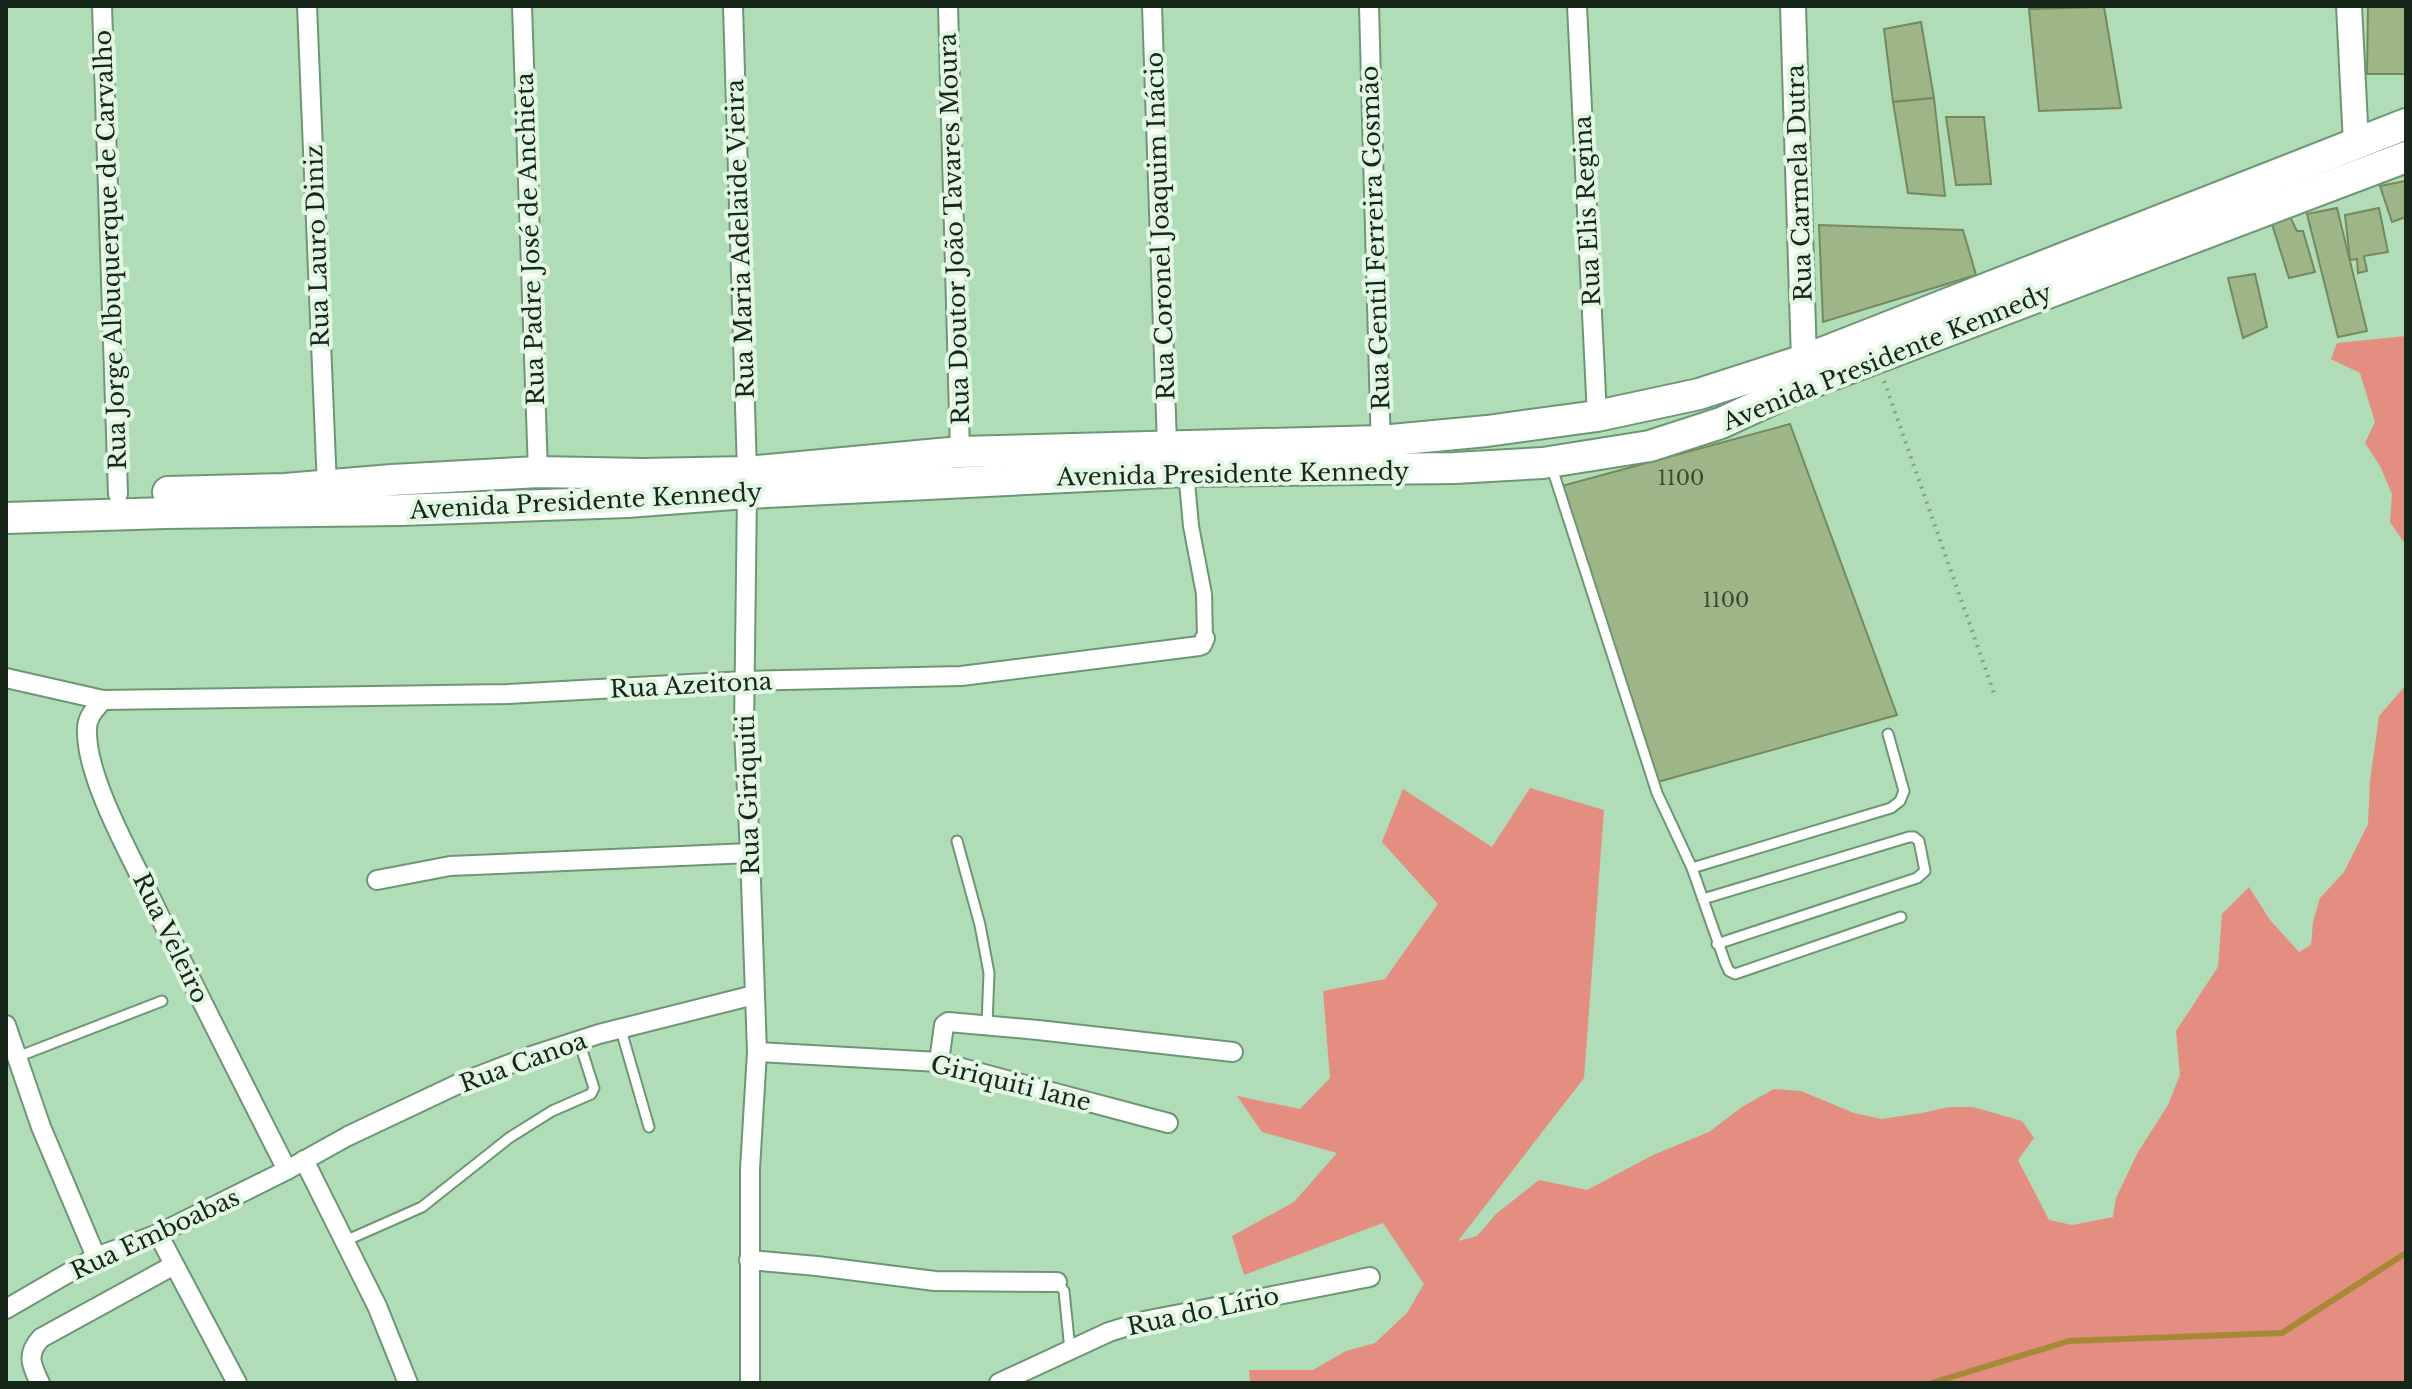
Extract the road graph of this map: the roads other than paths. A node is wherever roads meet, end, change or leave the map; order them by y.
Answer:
1 (102, 6) edge
2 (307, 6) edge
3 (522, 6) edge
4 (733, 6) edge
5 (948, 6) edge
6 (1152, 6) edge
7 (1369, 6) edge
8 (1577, 6) edge
9 (1793, 6) edge
10 (2349, 6) edge
11 (2406, 124) edge
12 (2356, 144) junction
13 (2406, 157) edge
14 (1804, 360) junction
15 (1597, 416) junction
16 (1167, 445) junction
17 (960, 452) junction
18 (1380, 455) junction
19 (1550, 462) junction
20 (1186, 471) junction
21 (538, 472) junction
22 (747, 482) junction
23 (327, 487) junction
24 (118, 494) junction
25 (6, 500) edge
26 (6, 518) edge
27 (1205, 638) joint
28 (6, 678) edge
29 (744, 681) junction
30 (103, 700) junction
31 (1888, 734) dead end
32 (957, 841) dead end
33 (750, 853) junction
34 (1692, 868) junction
35 (377, 880) dead end
36 (1703, 899) junction
37 (1901, 917) dead end
38 (1717, 944) junction
39 (162, 1001) dead end
40 (754, 1005) junction
41 (6, 1025) edge
42 (987, 1025) junction
43 (621, 1030) junction
44 (579, 1041) junction
45 (757, 1052) junction
46 (1233, 1052) dead end
47 (17, 1057) junction
48 (939, 1062) junction
49 (1168, 1123) dead end
50 (649, 1127) dead end
51 (304, 1160) junction
52 (287, 1170) junction
53 (158, 1234) junction
54 (345, 1241) junction
55 (96, 1257) junction
56 (749, 1260) junction
57 (174, 1265) junction
58 (1370, 1277) dead end
59 (1057, 1282) joint
60 (6, 1309) edge
61 (1070, 1350) junction
62 (40, 1383) edge
63 (237, 1383) edge
64 (408, 1383) edge
65 (750, 1383) edge
66 (999, 1383) edge

1 - 24 street, Rua Jorge Albuquerque de Carvalho
2 - 23 street, Rua Lauro Diniz
3 - 21 street, Rua Padre José de Anchieta
4 - 22 street, Rua Maria Adelaide Vieira
5 - 17 street, Rua Doutor João Tavares Moura
6 - 16 street, Rua Coronel Joaquim Inácio
7 - 18 street, Rua Gentil Ferreira Gosmão
8 - 15 street, Rua Elis Regina
9 - 14 street, Rua Carmela Dutra
10 - 12 street
11 - 12 main road, Avenida Presidente Kennedy
12 - 14 main road, Avenida Presidente Kennedy
13 - 19 main road, Avenida Presidente Kennedy
14 - 15 main road, Avenida Presidente Kennedy
15 - 18 main road, Avenida Presidente Kennedy
16 - 17 main road, Avenida Presidente Kennedy
16 - 18 main road, Avenida Presidente Kennedy
17 - 22 main road, Avenida Presidente Kennedy
18 - 19 main road, Avenida Presidente Kennedy
18 - 20 main road, Avenida Presidente Kennedy
19 - 34 lane
20 - 22 main road, Avenida Presidente Kennedy
20 - 27 street, Rua Azeitona
21 - 22 main road, Avenida Presidente Kennedy
21 - 23 main road, Avenida Presidente Kennedy
22 - 26 main road, Avenida Presidente Kennedy
22 - 29 street, Rua Giriquiti
23 - 24 main road, Avenida Presidente Kennedy
24 - 25 main road, Avenida Presidente Kennedy
27 - 29 street, Rua Azeitona
28 - 30 street, Rua Azeitona
29 - 30 street, Rua Azeitona
29 - 33 street, Rua Giriquiti
30 - 52 street, Rua Veleiro
31 - 34 lane
32 - 42 lane
33 - 35 street
33 - 40 street, Rua Giriquiti
34 - 36 lane
36 - 38 lane
36 - 38 lane
37 - 38 lane
39 - 47 lane
40 - 43 street, Rua Canoa
40 - 45 street, Rua Giriquiti
41 - 47 street
42 - 46 street
42 - 48 street
43 - 44 street, Rua Canoa
43 - 50 lane
44 - 51 street, Rua Canoa
44 - 54 lane
45 - 48 street, Giriquiti lane
45 - 56 street, Rua Giriquiti
47 - 55 street
48 - 49 street, Giriquiti lane
51 - 52 street, Rua Emboabas
51 - 54 street
52 - 53 street, Rua Emboabas
53 - 55 street, Rua Emboabas
53 - 57 street
54 - 64 street
55 - 60 street, Rua Emboabas
56 - 59 street
56 - 65 street, Rua Giriquiti
57 - 62 street
57 - 63 street
58 - 61 street, Rua do Lírio
59 - 61 lane
61 - 66 street, Rua do Lírio

